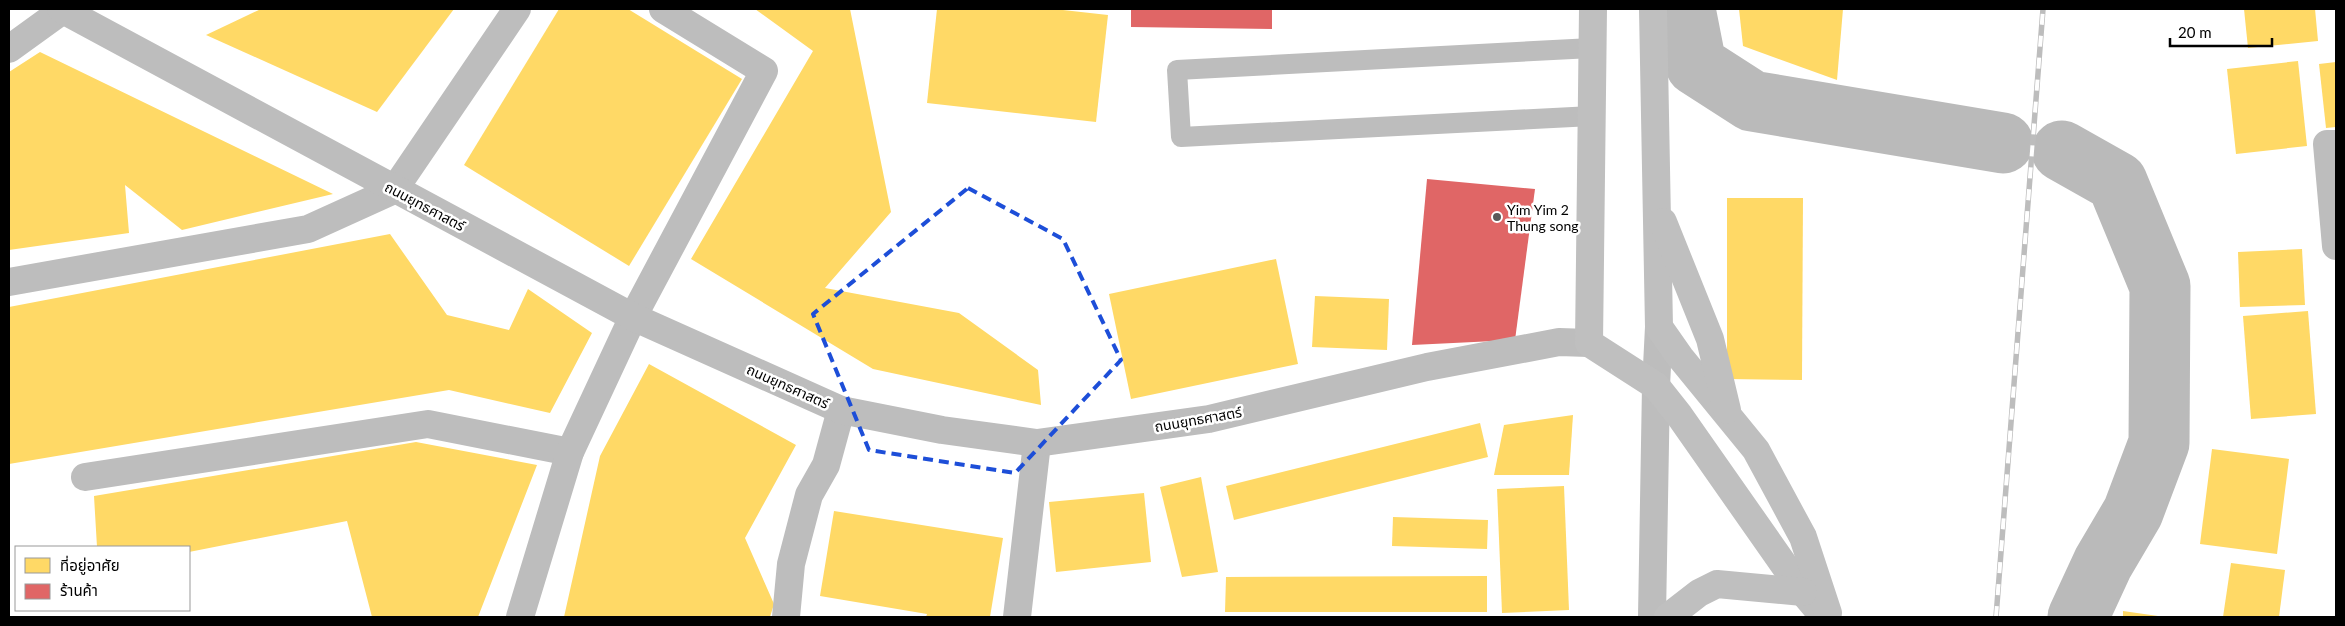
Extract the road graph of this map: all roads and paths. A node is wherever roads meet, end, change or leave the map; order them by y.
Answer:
1 (62, 9) edge
2 (517, 9) edge
3 (663, 9) edge
4 (1593, 9) edge
5 (1653, 9) edge
6 (1592, 48) junction
7 (9, 49) edge
8 (1592, 116) junction
9 (2336, 144) edge
10 (394, 190) junction
11 (1657, 204) junction
12 (2336, 246) edge
13 (9, 282) edge
14 (633, 317) junction
15 (1659, 327) junction
16 (1589, 343) junction
17 (1656, 386) junction
18 (841, 410) junction
19 (1728, 415) junction
20 (1037, 443) junction
21 (570, 452) junction
22 (85, 477) dead end
23 (1803, 592) junction
24 (520, 617) edge
25 (786, 617) edge
26 (1016, 617) edge
27 (1652, 617) edge
28 (1668, 617) edge
29 (1824, 617) edge
30 (1830, 617) edge

1 - 7 street
1 - 10 street, ถนนยุทธศาสตร์
2 - 10 street
3 - 14 street
4 - 6 main road
5 - 11 main road
6 - 8 main road
6 - 8 lane
8 - 16 main road
9 - 12 street
10 - 13 street
10 - 14 street, ถนนยุทธศาสตร์
11 - 15 main road
11 - 19 main road
14 - 18 street, ถนนยุทธศาสตร์
14 - 21 street
15 - 17 street
15 - 19 main road
16 - 17 main road
16 - 20 street, ถนนยุทธศาสตร์
17 - 23 main road
17 - 27 street
18 - 20 street, ถนนยุทธศาสตร์
18 - 25 street
19 - 30 main road
20 - 26 street
21 - 22 street
21 - 24 street
23 - 28 main road
23 - 29 main road

